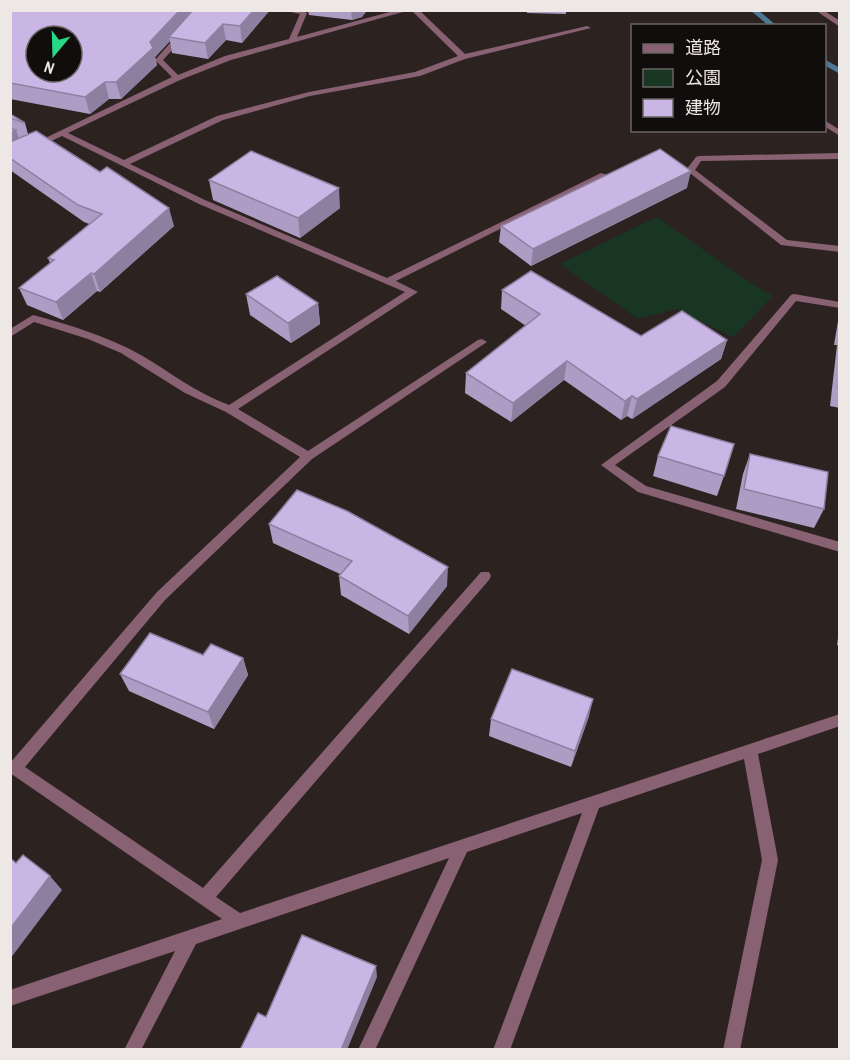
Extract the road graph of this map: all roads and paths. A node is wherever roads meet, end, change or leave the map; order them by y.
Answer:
1 (284, 10) edge
2 (407, 10) edge
3 (414, 10) edge
4 (818, 10) edge
5 (305, 12) edge
6 (840, 25) edge
7 (587, 28) dead end
8 (188, 29) edge
9 (292, 42) junction
10 (463, 57) junction
11 (177, 78) junction
12 (826, 123) edge
13 (63, 134) junction
14 (840, 134) edge
15 (18, 140) edge
16 (34, 147) junction
17 (840, 156) edge
18 (10, 158) edge
19 (123, 164) junction
20 (604, 175) edge
21 (840, 249) edge
22 (388, 281) junction
23 (840, 305) edge
24 (10, 334) edge
25 (482, 342) dead end
26 (230, 409) junction
27 (308, 456) junction
28 (840, 547) edge
29 (485, 576) dead end
30 (840, 720) edge
31 (750, 750) junction
32 (13, 771) edge
33 (593, 803) junction
34 (462, 847) junction
35 (205, 898) junction
36 (239, 922) junction
37 (190, 938) junction
38 (10, 998) edge
39 (132, 1050) edge
40 (366, 1050) edge
41 (501, 1050) edge
42 (731, 1050) edge

1 - 5 street
2 - 9 street
3 - 10 street
4 - 6 street
5 - 9 street
7 - 10 street
8 - 11 street
9 - 11 street
10 - 19 street
11 - 13 street
12 - 14 street
13 - 16 street
13 - 19 street
15 - 16 street
16 - 18 street
17 - 21 street
19 - 22 street
20 - 22 street
22 - 26 street
23 - 28 street
24 - 26 street
25 - 27 street
26 - 27 street
27 - 32 street
29 - 35 street
30 - 31 street
31 - 33 street
31 - 42 street
32 - 35 street
33 - 34 street
33 - 41 street
34 - 36 street
34 - 40 street
35 - 36 street
36 - 37 street
37 - 38 street
37 - 39 street

